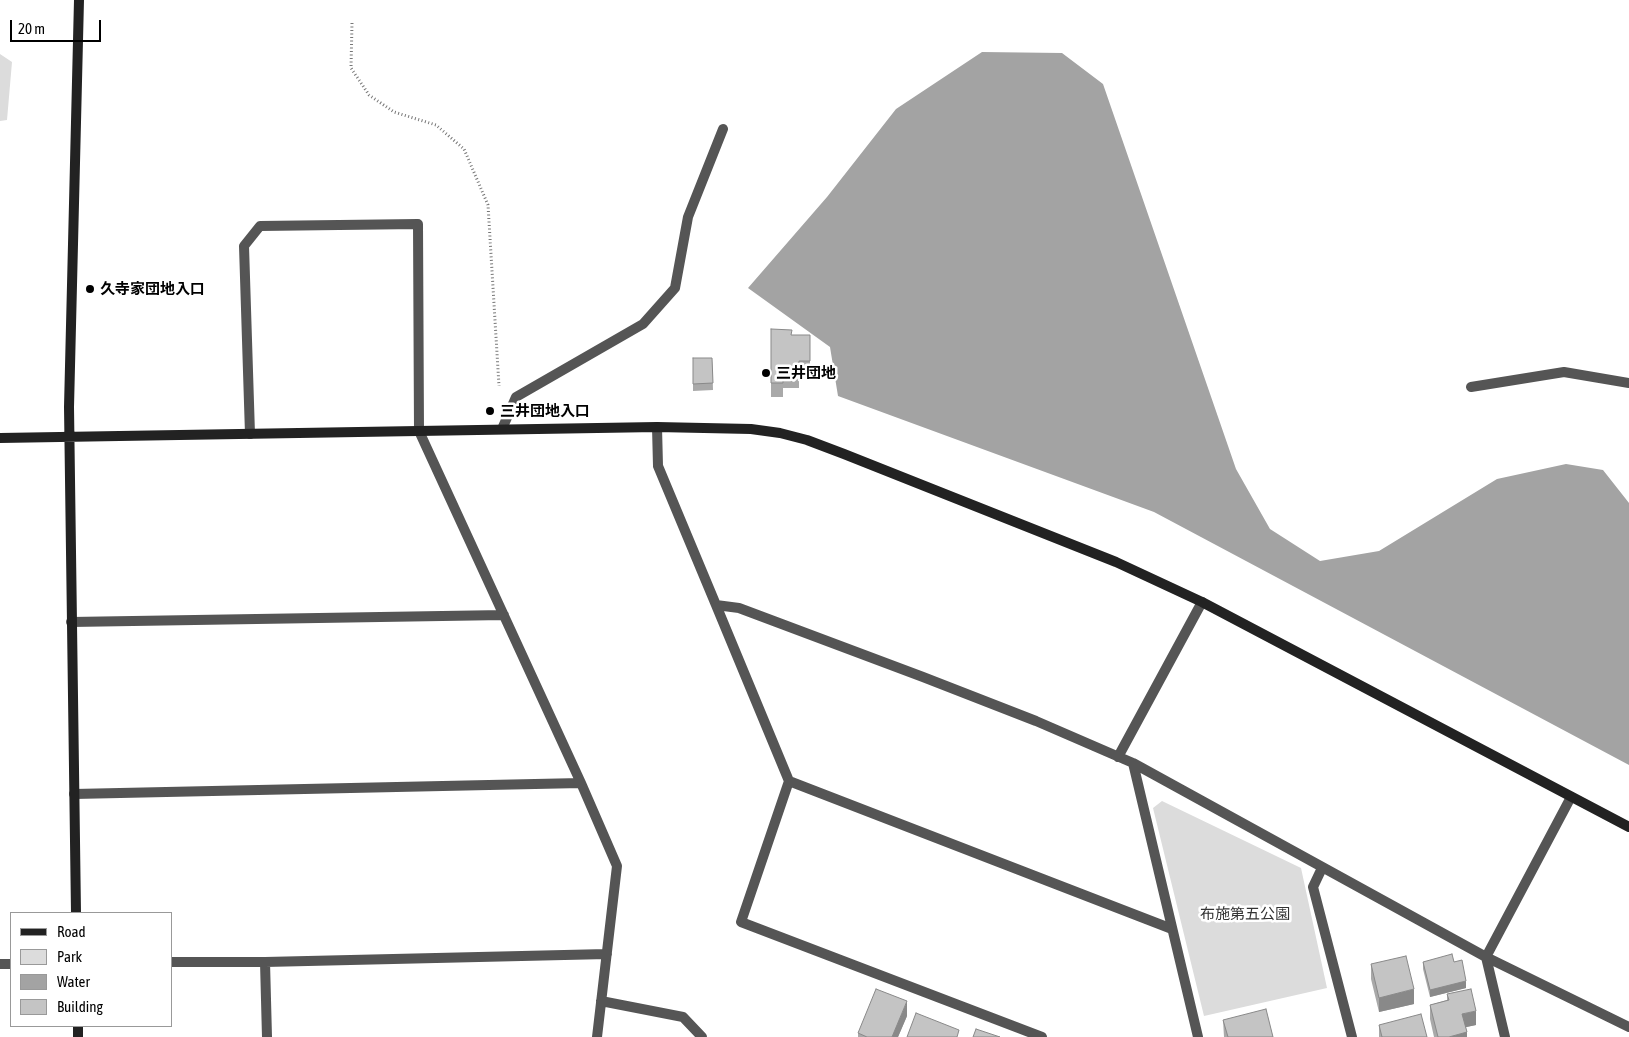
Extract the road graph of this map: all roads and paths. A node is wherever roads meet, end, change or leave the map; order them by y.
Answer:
1 (79, 0) edge
2 (352, 23) dead end
3 (724, 129) dead end
4 (1629, 383) edge
5 (1471, 387) dead end
6 (499, 390) dead end
7 (657, 427) junction
8 (502, 429) junction
9 (419, 431) junction
10 (250, 434) junction
11 (0, 438) edge
12 (69, 438) junction
13 (1202, 602) junction
14 (716, 605) junction
15 (504, 615) junction
16 (71, 622) junction
17 (1118, 757) junction
18 (1133, 763) junction
19 (789, 782) junction
20 (581, 783) junction
21 (74, 794) junction
22 (1571, 797) junction
23 (1629, 827) edge
24 (1322, 868) junction
25 (76, 912) edge
26 (1172, 928) junction
27 (606, 954) junction
28 (1486, 957) junction
29 (172, 962) edge
30 (265, 962) junction
31 (601, 1002) junction
32 (1629, 1027) edge
33 (267, 1037) edge
34 (597, 1037) edge
35 (702, 1037) edge
36 (1042, 1037) edge
37 (1198, 1037) edge
38 (1352, 1037) edge
39 (1505, 1037) edge

1 - 12 street
2 - 6 path
3 - 8 street
4 - 5 street
7 - 8 street
7 - 13 street
7 - 14 street
8 - 9 street
9 - 10 street
9 - 10 street
9 - 15 street
10 - 12 street
11 - 12 street
12 - 16 street
13 - 17 street
13 - 22 street
14 - 17 street
14 - 19 street
15 - 16 street
15 - 20 street
16 - 21 street
17 - 18 street
18 - 24 street
18 - 26 street
19 - 26 street
19 - 36 street
20 - 21 street
20 - 27 street
21 - 25 street
22 - 23 street
22 - 28 street
24 - 28 street
24 - 38 street
26 - 37 street
27 - 30 street
27 - 31 street
28 - 32 street
28 - 39 street
29 - 30 street
30 - 33 street
31 - 34 street
31 - 35 street

